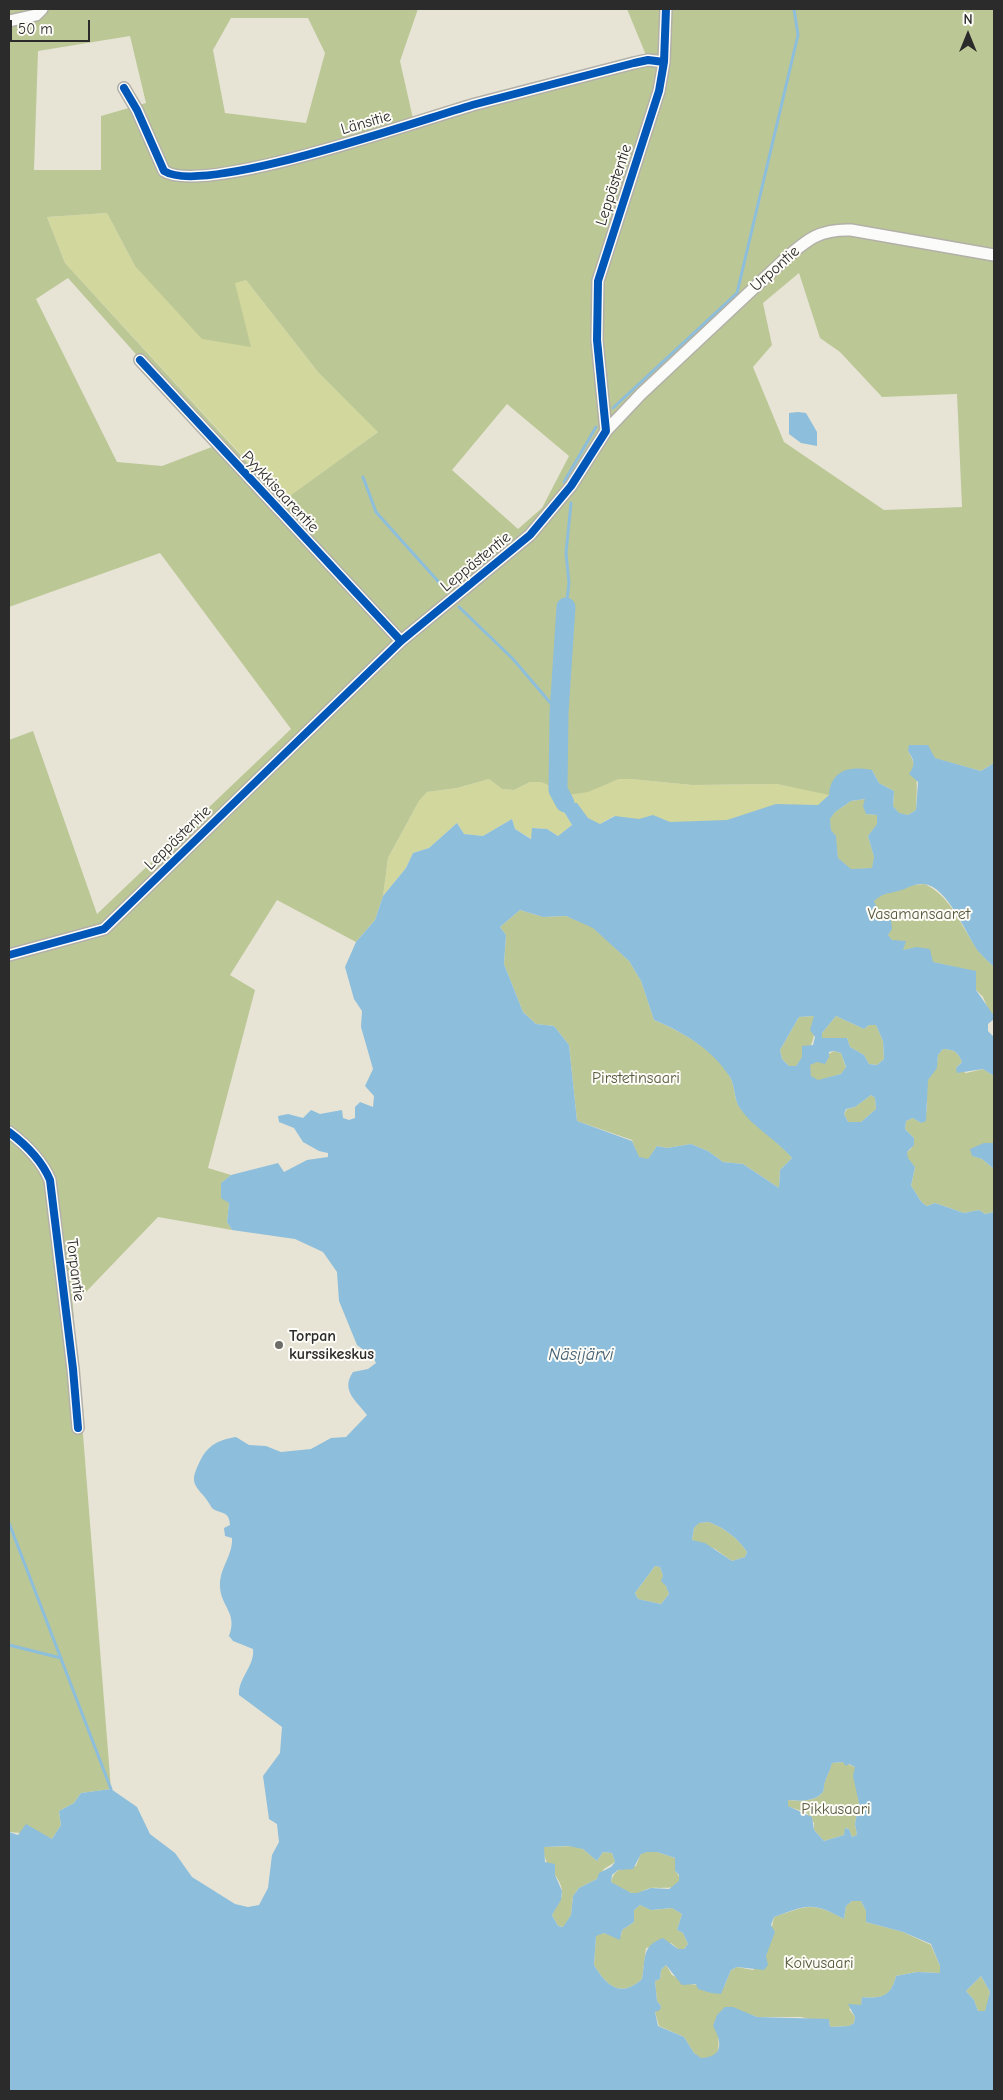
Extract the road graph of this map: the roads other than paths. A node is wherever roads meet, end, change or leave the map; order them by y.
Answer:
1 (42, 9) edge
2 (666, 9) edge
3 (9, 21) edge
4 (664, 62) junction
5 (124, 88) dead end
6 (994, 254) edge
7 (140, 360) dead end
8 (606, 431) junction
9 (401, 641) junction
10 (9, 955) edge
11 (9, 1132) edge
12 (78, 1428) dead end

1 - 3 street
2 - 4 street, Leppästentie
4 - 5 street, Länsitie
4 - 8 street, Leppästentie
6 - 8 street, Urpontie
7 - 9 street, Pyykkisaarentie
8 - 9 street, Leppästentie
9 - 10 street, Leppästentie
11 - 12 street, Torpantie

